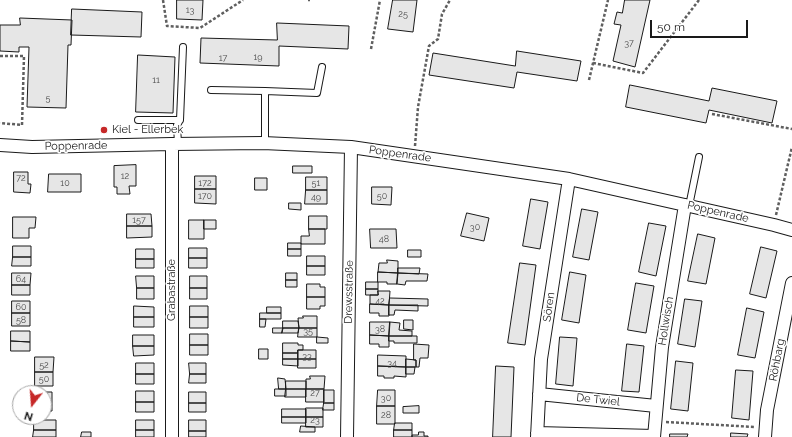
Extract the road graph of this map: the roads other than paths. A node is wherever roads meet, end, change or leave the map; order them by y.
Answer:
1 (183, 47) dead end
2 (322, 67) dead end
3 (211, 90) dead end
4 (265, 91) junction
5 (138, 120) dead end
6 (180, 120) junction
7 (265, 143) junction
8 (175, 144) junction
9 (0, 145) edge
10 (351, 147) junction
11 (699, 158) dead end
12 (569, 179) junction
13 (687, 205) junction
14 (792, 230) edge
15 (792, 283) edge
16 (539, 394) junction
17 (656, 406) junction
18 (766, 432) edge
19 (537, 435) edge
20 (654, 436) edge
21 (172, 437) edge
22 (347, 437) edge

1 - 6 lane
2 - 4 lane
3 - 4 lane
4 - 7 lane
5 - 6 lane
6 - 8 lane
7 - 8 street, Poppenrade
7 - 10 street, Poppenrade
8 - 9 street, Poppenrade
8 - 21 street, Grabastraße
10 - 12 street, Poppenrade
10 - 22 street, Drewsstraße
11 - 13 lane
12 - 13 street, Poppenrade
12 - 16 street, Sören
13 - 14 street, Poppenrade
13 - 17 street, Hollwisch
15 - 18 street, Röhbarg
16 - 17 street, De Twiel
16 - 19 street, Sören
17 - 20 street, Hollwisch
19 - 20 street

